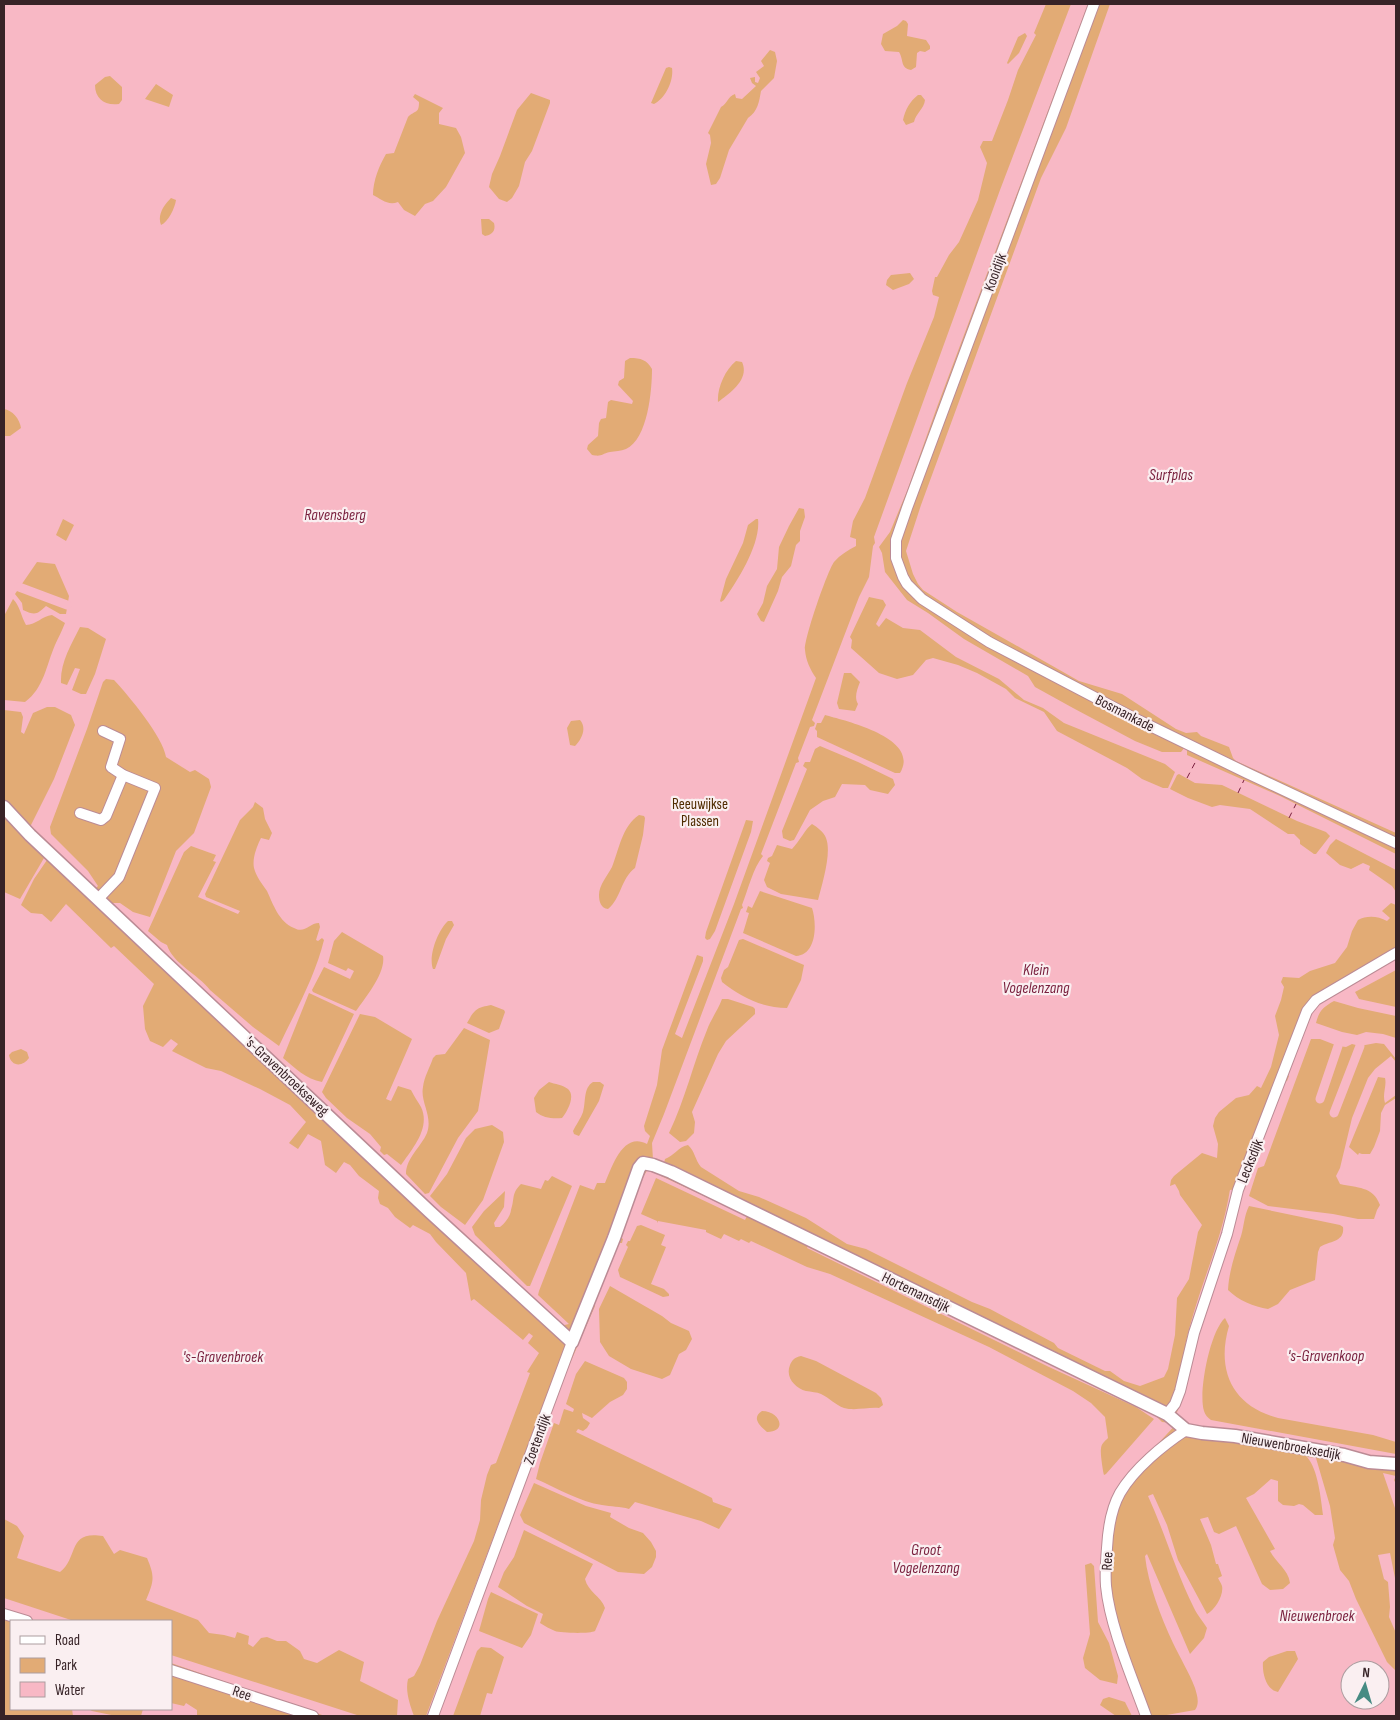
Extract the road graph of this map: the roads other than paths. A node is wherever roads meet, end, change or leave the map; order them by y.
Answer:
1 (1094, 4) edge
2 (896, 540) joint
3 (103, 731) dead end
4 (123, 775) junction
5 (4, 807) edge
6 (80, 813) dead end
7 (1396, 843) edge
8 (98, 899) junction
9 (1396, 953) edge
10 (652, 1165) joint
11 (572, 1342) junction
12 (1176, 1422) junction
13 (1396, 1464) edge
14 (4, 1614) edge
15 (24, 1620) edge
16 (172, 1670) edge
17 (313, 1716) edge
18 (434, 1716) edge
19 (1146, 1716) edge

1 - 2 street, Kooidijk
2 - 7 street, Bosmankade
3 - 4 street
4 - 6 street
4 - 8 street
5 - 8 street, 's-Gravenbroekseweg
8 - 11 street, 's-Gravenbroekseweg
9 - 12 street, Lecksdijk
10 - 11 street, Zoetendijk
10 - 12 street, Hortemansdijk
11 - 18 street, Zoetendijk
12 - 13 street, Nieuwenbroeksedijk
12 - 19 street, Ree
14 - 15 street
16 - 17 street, Ree

